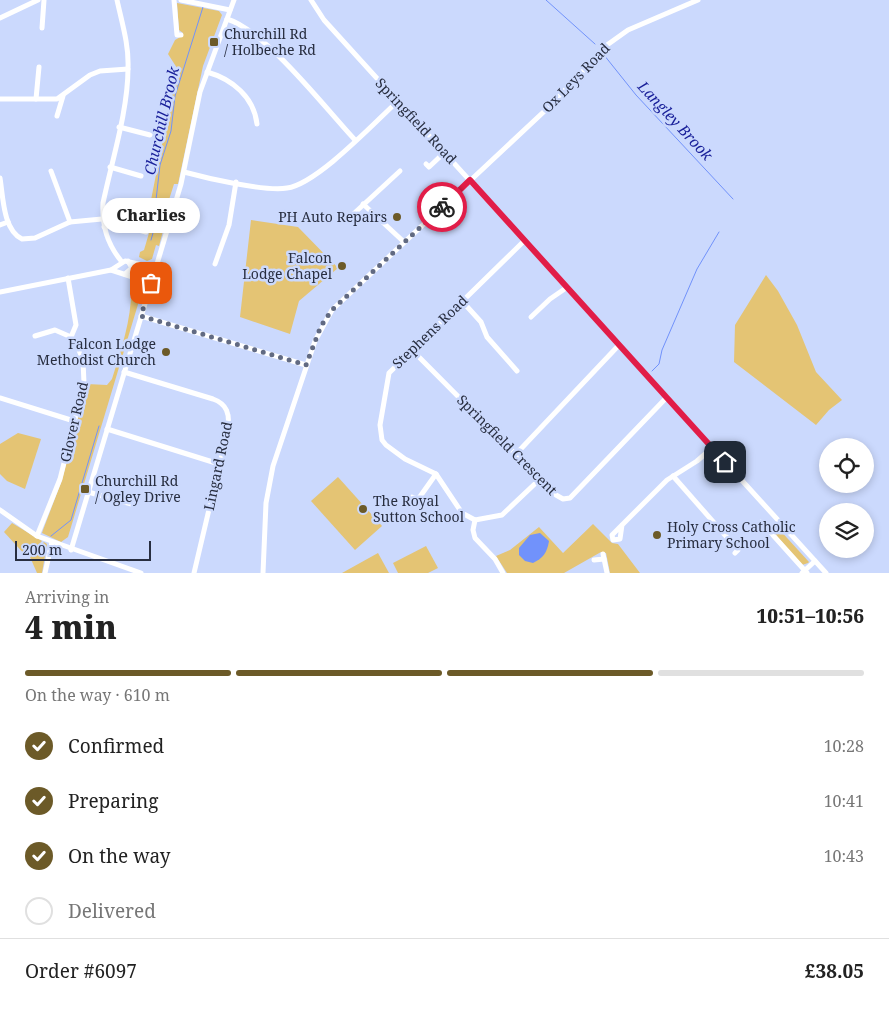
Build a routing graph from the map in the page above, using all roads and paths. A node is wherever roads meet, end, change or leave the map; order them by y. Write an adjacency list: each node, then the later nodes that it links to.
1 (35, 0): 11 (street)
2 (44, 0): 13 (street)
3 (117, 0): 16 (street)
4 (174, 0): 14 (street)
5 (181, 0): 6 (street)
6 (185, 0): 10 (street)
7 (234, 0): 10 (street)
8 (311, 0): 21 (street, Springfield Road)
9 (698, 0): 37 (street, Ox Leys Road)
10 (230, 10): 12 (street)
11 (0, 18)
12 (227, 19): 17 (street); 26 (street)
13 (42, 28)
14 (181, 35)
15 (39, 67): 20 (street)
16 (128, 68): 18 (street); 24 (street)
17 (207, 72): 23 (street); 33 (street)
18 (63, 96): 20 (street); 22 (street)
19 (0, 99): 20 (street)
20 (36, 99)
21 (398, 101): 26 (street); 27 (street, Springfield Road)
22 (57, 116)
23 (257, 124)
24 (119, 127): 25 (street); 29 (street)
25 (150, 135)
26 (355, 140): 38 (street)
27 (445, 152): 28 (street); 37 (street, Springfield Road)
28 (426, 164)
29 (110, 167): 34 (street); 40 (street)
30 (135, 167): 34 (street)
31 (400, 171): 39 (street)
32 (51, 172): 44 (street)
33 (184, 172): 38 (street); 53 (street)
34 (133, 174): 35 (street)
35 (141, 176)
36 (0, 178): 43 (street)
37 (470, 180): 49 (street, Springfield Road); 50 (street, Ox Leys Road)
38 (236, 182): 52 (street)
39 (363, 204): 41 (street); 50 (street)
40 (102, 218): 44 (street); 46 (street)
41 (348, 218)
42 (140, 221): 47 (street)
43 (8, 222): 44 (street); 45 (street)
44 (70, 222)
45 (0, 225)
46 (104, 228): 47 (street); 51 (street)
47 (138, 229): 48 (street)
48 (146, 232)
49 (524, 241): 58 (street, Springfield Road); 60 (street, Stephens Road)
50 (404, 242): 67 (street, Ox Leys Road)
51 (123, 262): 53 (street); 54 (street); 55 (street); 55 (street)
52 (215, 264)
53 (156, 268): 57 (street)
54 (111, 270): 55 (street); 56 (street)
55 (124, 273): 57 (street)
56 (68, 278): 59 (street); 64 (street)
57 (151, 283): 61 (street)
58 (566, 288): 62 (street); 65 (street, Springfield Road)
59 (0, 292)
60 (462, 302): 66 (street, Stephens Road); 68 (street)
61 (141, 316): 67 (street); 69 (street)
62 (541, 319)
63 (35, 336): 64 (street)
64 (71, 337): 72 (street, Glover Road)
65 (619, 345): 70 (street, Springfield Road); 75 (street)
66 (412, 350): 75 (street, Springfield Crescent); 77 (street, Stephens Road)
67 (306, 365): 99 (street, Ox Leys Road)
68 (514, 369)
69 (124, 372): 73 (street); 76 (street, Lingard Road)
70 (667, 397): 74 (street, Springfield Road); 79 (street, Springfield Crescent)
71 (0, 398): 72 (street)
72 (74, 421): 89 (street, Glover Road)
73 (107, 429): 76 (street); 80 (street)
74 (712, 448): 78 (street); 94 (street, Springfield Road)
75 (516, 454): 79 (street, Springfield Crescent)
76 (219, 464): 98 (street, Lingard Road)
77 (436, 474): 81 (street); 84 (street)
78 (673, 476): 86 (street); 92 (street)
79 (540, 479): 84 (street)
80 (88, 492): 82 (street); 91 (street)
81 (412, 497)
82 (135, 505)
83 (0, 510): 89 (street)
84 (475, 520): 100 (street)
85 (761, 522): 88 (street)
86 (622, 525)
87 (775, 528): 88 (street)
88 (770, 532): 95 (street)
89 (37, 536): 90 (street)
90 (52, 542): 91 (street); 96 (street)
91 (71, 550): 97 (street)
92 (735, 554)
93 (594, 560): 101 (street)
94 (815, 561): 95 (street); 102 (street, Springfield Road)
95 (805, 572)
96 (45, 573)
97 (140, 573)
98 (194, 573)
99 (263, 573)
100 (503, 573)
101 (607, 573)
102 (826, 573)

